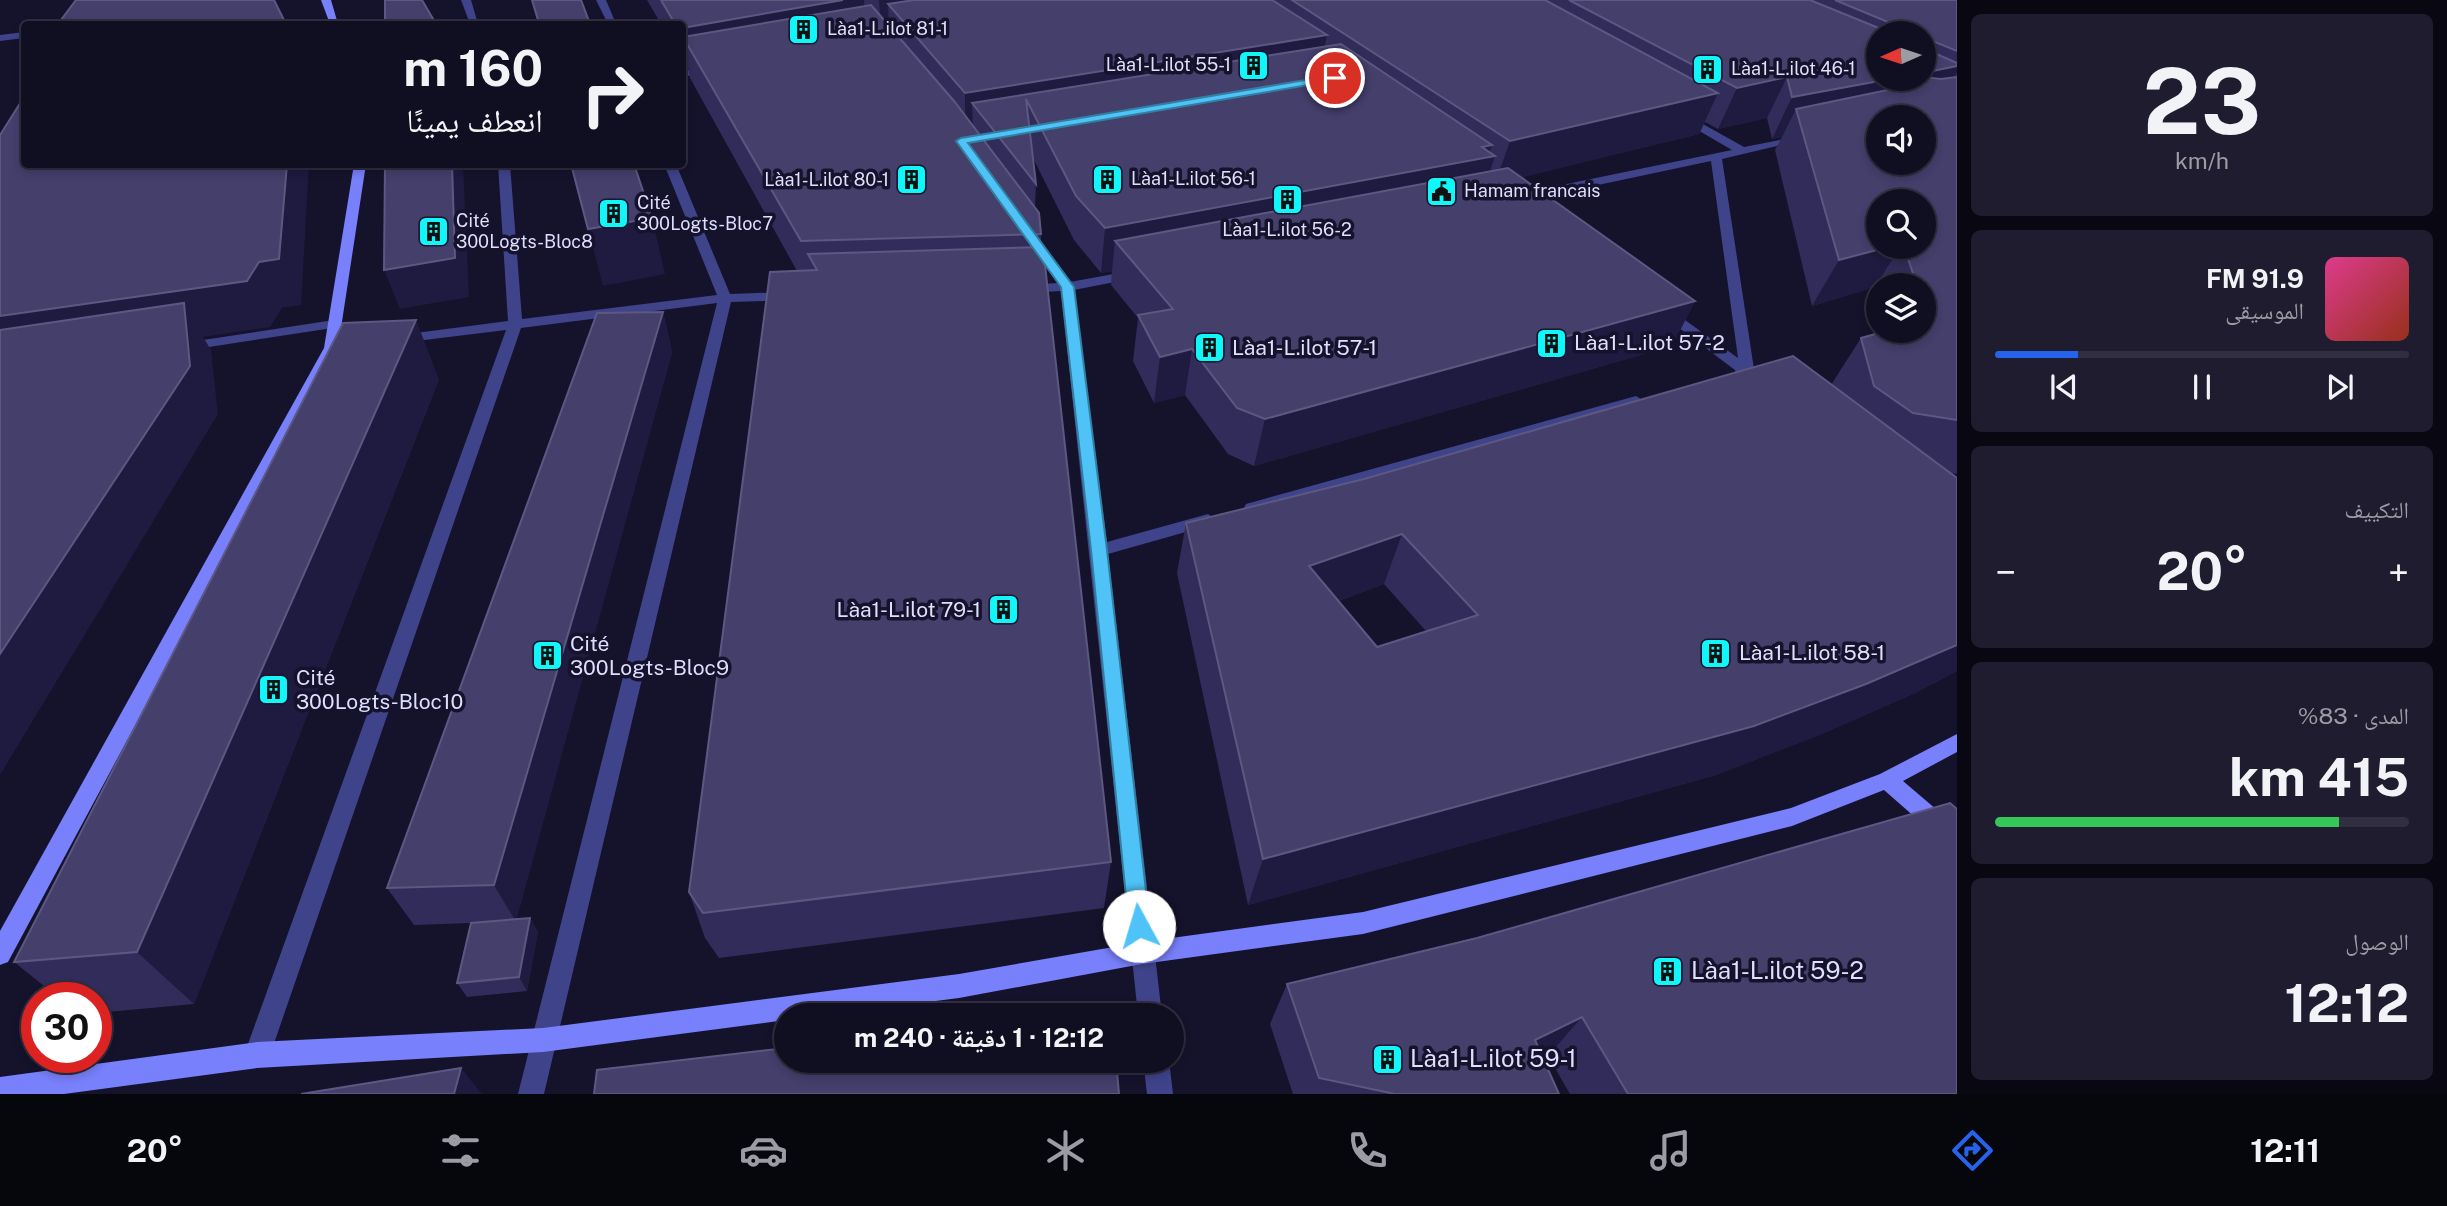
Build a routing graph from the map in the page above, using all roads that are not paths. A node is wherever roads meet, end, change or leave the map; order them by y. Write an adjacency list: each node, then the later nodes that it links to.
1 (326, 0): 4 (street)
2 (466, 0): 5 (street)
3 (601, 0): 6 (street)
4 (333, 21)
5 (473, 21)
6 (610, 21)
7 (21, 35): 8 (street)
8 (0, 38)
9 (722, 67): 10 (street)
10 (686, 73)
11 (1670, 110): 13 (street)
12 (1810, 137): 13 (street)
13 (1742, 151): 14 (street)
14 (1716, 156): 18 (street); 30 (street)
15 (359, 168): 26 (street)
16 (504, 168): 27 (street)
17 (672, 168): 24 (street)
18 (1520, 209)
19 (1018, 220): 21 (street)
20 (1147, 272): 21 (street)
21 (1067, 287): 22 (street); 34 (street)
22 (1013, 289)
23 (807, 296): 24 (street)
24 (725, 298): 27 (street); 41 (street)
25 (1656, 306): 30 (street)
26 (334, 324): 29 (street); 39 (street)
27 (515, 324): 28 (street); 42 (street)
28 (383, 341)
29 (174, 349)
30 (1747, 371): 31 (street); 33 (street)
31 (1721, 378)
32 (1655, 396): 34 (street)
33 (1780, 396)
34 (1099, 550): 38 (street)
35 (1957, 741): 36 (street)
36 (1887, 780): 37 (street); 38 (street)
37 (1957, 840)
38 (1142, 953): 40 (street); 41 (street)
39 (0, 954)
40 (1148, 1003)
41 (543, 1040): 42 (street); 45 (street)
42 (257, 1055): 44 (street)
43 (1158, 1073): 46 (street)
44 (0, 1090)
45 (531, 1094)
46 (1160, 1094)

